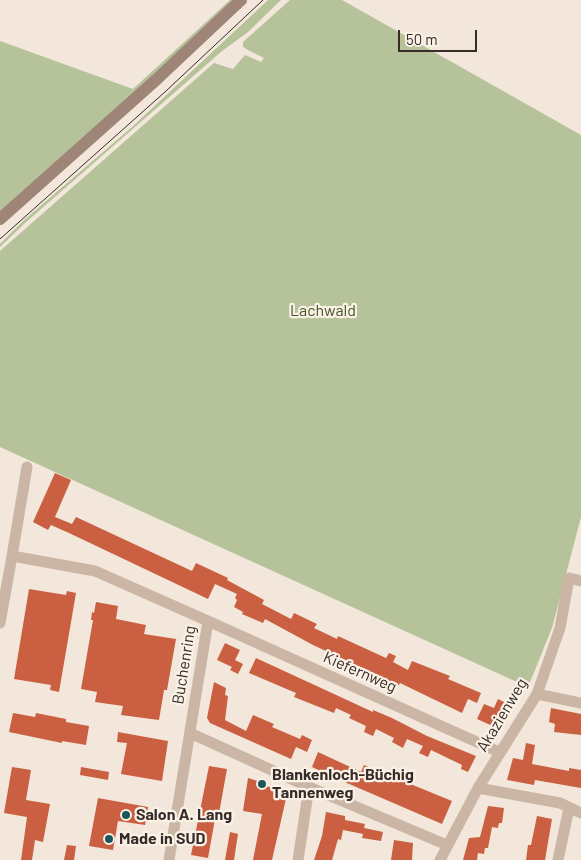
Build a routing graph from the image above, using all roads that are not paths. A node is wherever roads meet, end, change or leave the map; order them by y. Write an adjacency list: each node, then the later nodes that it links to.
1 (242, 0): 2 (street)
2 (0, 219)
3 (27, 467): 4 (street)
4 (12, 556): 6 (street, Buchenring); 7 (street)
5 (575, 580): 8 (street, Akazienweg)
6 (208, 621): 10 (street, Buchenring); 11 (street, Kiefernweg)
7 (0, 623)
8 (537, 694): 9 (street); 11 (street, Akazienweg)
9 (581, 702)
10 (190, 734): 12 (street); 17 (street, Buchenring)
11 (499, 752): 13 (street, Akazienweg)
12 (309, 787): 16 (street); 18 (street)
13 (478, 788): 14 (street); 16 (street, Akazienweg)
14 (569, 808): 15 (street); 20 (street)
15 (581, 813)
16 (447, 844): 19 (street, Akazienweg)
17 (169, 860)
18 (298, 860)
19 (440, 860)
20 (558, 860)

